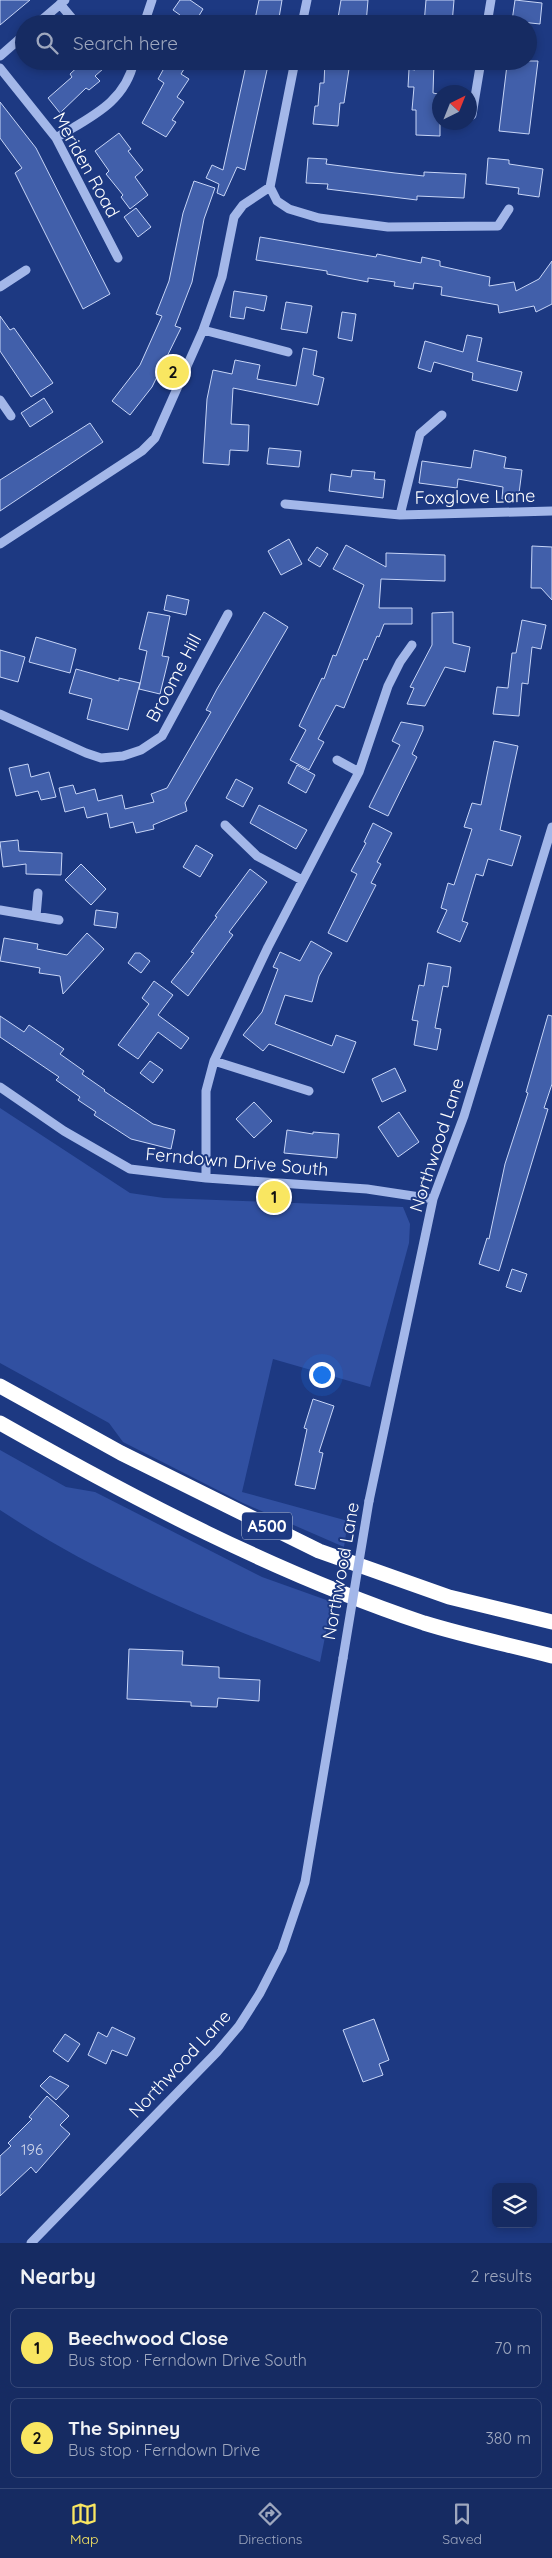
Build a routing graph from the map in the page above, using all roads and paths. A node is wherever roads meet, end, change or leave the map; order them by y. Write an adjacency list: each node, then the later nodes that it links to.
1 (152, 0): 7 (street)
2 (307, 0): 8 (street)
3 (491, 0): 9 (street)
4 (62, 2): 5 (street); 6 (street)
5 (47, 15)
6 (70, 15)
7 (147, 15)
8 (304, 15)
9 (488, 15)
10 (15, 43): 11 (street)
11 (0, 56)
12 (0, 68): 17 (street, Meriden Road)
13 (132, 70): 17 (street)
14 (293, 70): 18 (street)
15 (480, 70): 16 (street)
16 (477, 85)
17 (56, 138): 20 (street, Meriden Road)
18 (270, 187): 19 (street); 23 (street)
19 (509, 209)
20 (118, 258)
21 (26, 270): 22 (street)
22 (0, 287)
23 (204, 330): 24 (street); 31 (street)
24 (288, 352)
25 (0, 400): 27 (street)
26 (442, 415): 30 (street, Foxglove Lane)
27 (11, 416)
28 (285, 504): 30 (street, Foxglove Lane)
29 (552, 512): 30 (street, Foxglove Lane)
30 (400, 514)
31 (0, 544)
32 (228, 614): 34 (street, Broome Hill)
33 (412, 645): 36 (street)
34 (0, 714)
35 (337, 760): 36 (street)
36 (359, 772): 39 (street)
37 (225, 825): 39 (street)
38 (552, 827): 48 (street, Northwood Lane)
39 (302, 880): 44 (street)
40 (38, 893): 42 (street)
41 (0, 910): 42 (street)
42 (36, 916): 43 (street)
43 (59, 920)
44 (214, 1061): 46 (street); 47 (street)
45 (0, 1087): 47 (street, Ferndown Drive South)
46 (309, 1091)
47 (206, 1178): 48 (street, Ferndown Drive South)
48 (433, 1199): 53 (street, Northwood Lane, bridge)
49 (0, 1386): 51 (highway, A500)
50 (0, 1423): 52 (highway, A500)
51 (552, 1622)
52 (552, 1656)
53 (31, 2243)

